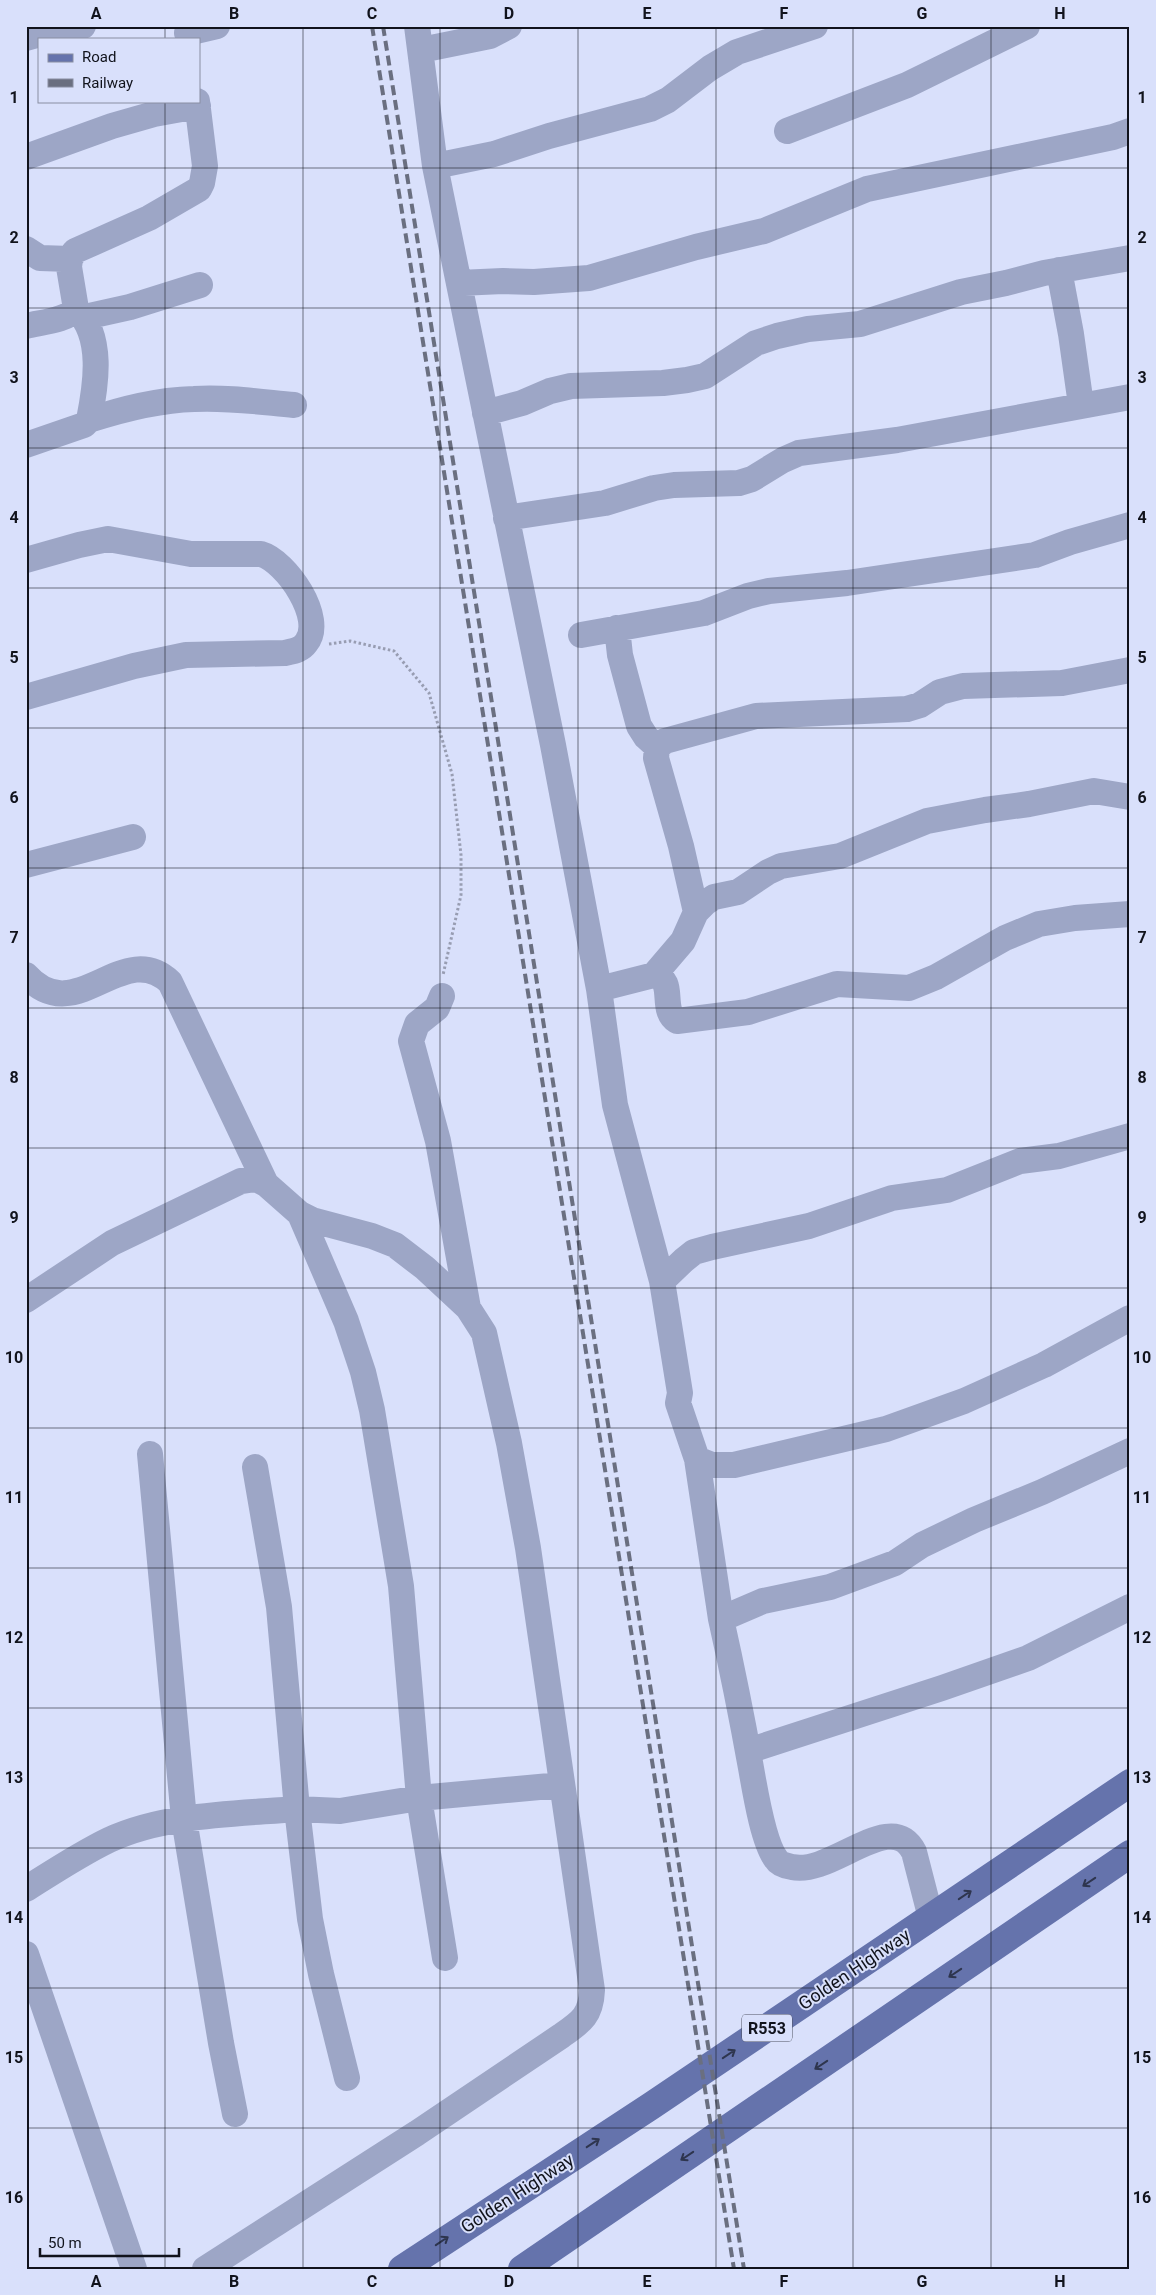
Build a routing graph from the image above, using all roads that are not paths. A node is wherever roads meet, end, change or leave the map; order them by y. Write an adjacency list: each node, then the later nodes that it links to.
1 (83, 26): 7 (street)
2 (217, 26): 6 (street)
3 (509, 26): 8 (street)
4 (815, 26): 13 (street)
5 (1027, 26): 10 (street)
6 (187, 33)
7 (26, 38)
8 (419, 38): 13 (street)
9 (198, 104): 12 (street); 16 (street)
10 (787, 131)
11 (1130, 131): 18 (street)
12 (26, 157)
13 (435, 166): 18 (street)
14 (26, 249): 16 (street)
15 (1130, 258): 17 (street)
16 (70, 259): 20 (street)
17 (1058, 270): 24 (street); 25 (street)
18 (459, 283): 25 (street)
19 (200, 286): 20 (street)
20 (81, 313): 21 (street); 26 (street)
21 (26, 326)
22 (1130, 397): 24 (street)
23 (294, 405): 26 (street)
24 (1081, 405): 28 (street)
25 (485, 413): 28 (street)
26 (89, 420): 27 (street)
27 (26, 445)
28 (506, 518): 43 (street)
29 (1130, 525): 31 (street)
30 (26, 560): 34 (street)
31 (617, 628): 32 (street); 35 (street)
32 (581, 635)
33 (1130, 670): 35 (street)
34 (26, 697)
35 (657, 747): 39 (street)
36 (1130, 797): 39 (street)
37 (133, 837): 38 (street)
38 (26, 865)
39 (696, 912): 42 (street)
40 (1130, 914): 42 (street)
41 (26, 974): 46 (street)
42 (654, 974): 43 (street)
43 (599, 989): 48 (street)
44 (442, 996): 50 (street)
45 (1130, 1136): 48 (street)
46 (266, 1184): 47 (street); 49 (street)
47 (300, 1214): 50 (street); 61 (street)
48 (662, 1281): 54 (street)
49 (26, 1300)
50 (468, 1308): 60 (street)
51 (1130, 1318): 54 (street)
52 (1130, 1451): 57 (street)
53 (150, 1454): 63 (street)
54 (697, 1459): 57 (street)
55 (256, 1467): 62 (street)
56 (1130, 1607): 58 (street)
57 (721, 1619): 58 (street)
58 (748, 1751): 66 (street)
59 (1130, 1783): 66 (main road, Golden Highway / R553, one-way to 59)
60 (561, 1785): 61 (street); 72 (street)
61 (419, 1798): 62 (street); 68 (street)
62 (297, 1809): 63 (street); 69 (street)
63 (184, 1819): 65 (street); 70 (street)
64 (1130, 1854): 74 (main road, one-way to 74)
65 (26, 1889)
66 (931, 1918): 73 (main road, Golden Highway / R553, one-way to 66)
67 (26, 1954): 71 (street)
68 (445, 1958)
69 (347, 2078)
70 (235, 2114)
71 (134, 2269)
72 (205, 2269)
73 (402, 2269)
74 (522, 2269)

